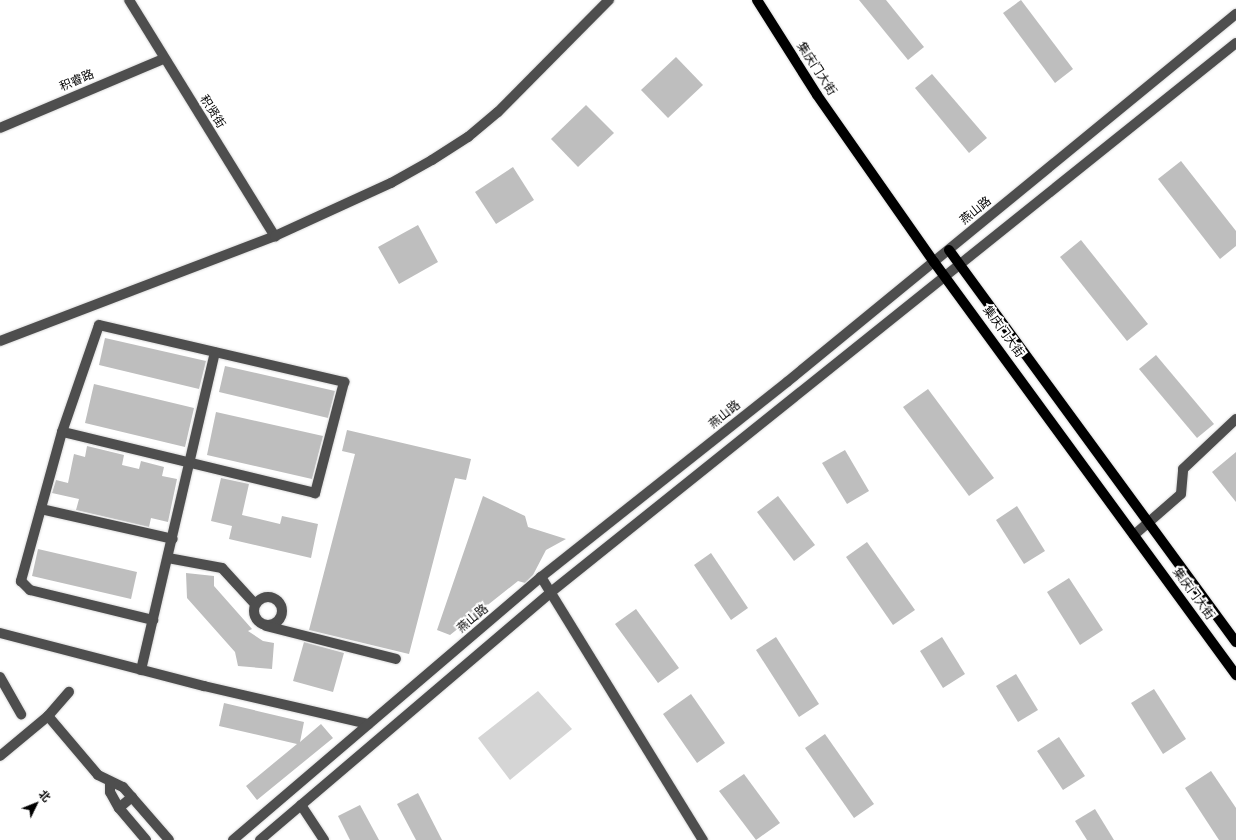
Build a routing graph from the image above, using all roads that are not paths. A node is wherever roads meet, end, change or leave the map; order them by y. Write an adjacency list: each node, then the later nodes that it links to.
1 (129, 0): 6 (street, 积贤街)
2 (609, 0): 8 (street)
3 (757, 0): 10 (main road, 集庆门大街)
4 (1236, 14): 9 (street, 燕山路)
5 (1236, 43): 11 (street)
6 (163, 59): 7 (street, 积睿路); 8 (street, 积贤街)
7 (0, 128)
8 (275, 236): 13 (street)
9 (948, 250): 10 (street, 燕山路); 11 (main road, 集庆门大街)
10 (934, 262): 12 (main road, 集庆门大街); 23 (street, 燕山路)
11 (959, 264): 12 (street); 19 (main road, 集庆门大街)
12 (945, 274): 20 (main road, 集庆门大街); 24 (street)
13 (0, 342)
14 (215, 352): 16 (street); 17 (street); 17 (street)
15 (1236, 419): 19 (street)
16 (62, 432): 17 (street); 18 (street)
17 (191, 463): 21 (street)
18 (41, 509): 21 (street); 26 (street)
19 (1150, 521): 20 (street); 29 (main road, 集庆门大街)
20 (1134, 535): 32 (main road, 集庆门大街)
21 (173, 539): 22 (street)
22 (168, 558): 25 (street); 26 (street)
23 (541, 577): 24 (street); 37 (street, 燕山路)
24 (551, 592): 41 (street); 48 (street)
25 (255, 604): 27 (street); 27 (street)
26 (153, 620): 31 (street)
27 (266, 626): 30 (street)
28 (0, 633): 31 (street)
29 (1236, 642)
30 (396, 659)
31 (141, 670): 37 (street)
32 (1236, 675)
33 (0, 677): 35 (street)
34 (69, 692): 36 (street)
35 (21, 714)
36 (48, 716): 38 (street); 39 (street)
37 (369, 724): 45 (street, 燕山路)
38 (0, 756)
39 (110, 782): 40 (street); 42 (street)
40 (132, 798): 42 (street); 44 (street)
41 (301, 805): 46 (street); 47 (street)
42 (119, 808): 43 (street)
43 (146, 840)
44 (169, 840)
45 (233, 840)
46 (260, 840)
47 (324, 840)
48 (703, 840)

